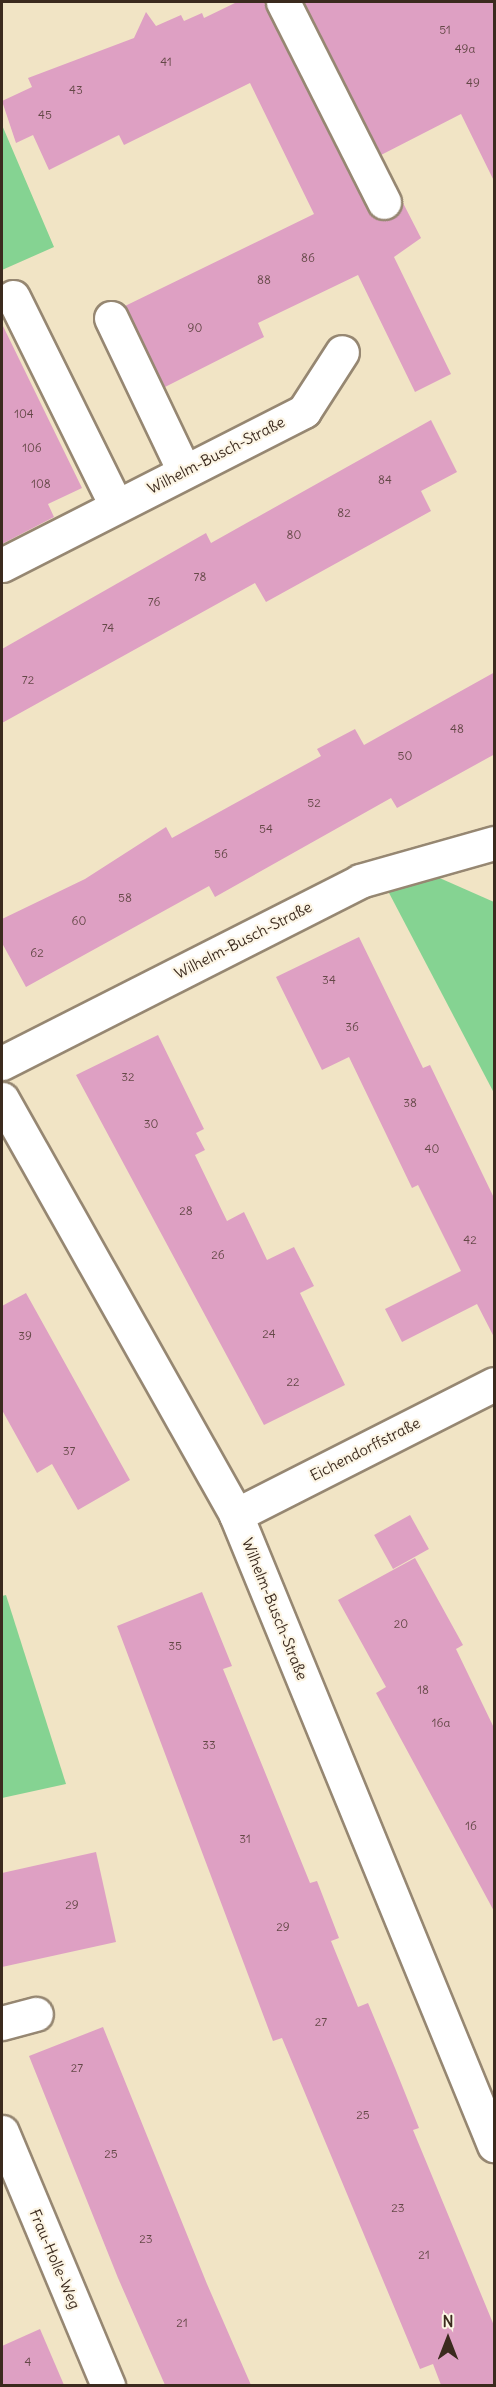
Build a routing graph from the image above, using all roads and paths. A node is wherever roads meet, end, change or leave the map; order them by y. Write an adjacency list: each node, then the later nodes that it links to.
1 (283, 2): 2 (street)
2 (384, 202)
3 (13, 297): 7 (street)
4 (111, 318): 6 (street)
5 (342, 352): 6 (street, Wilhelm-Busch-Straße)
6 (184, 471): 7 (street, Wilhelm-Busch-Straße)
7 (117, 505): 8 (street, Wilhelm-Busch-Straße)
8 (2, 565)
9 (495, 843): 10 (street, Wilhelm-Busch-Straße)
10 (2, 1063)
11 (2, 1099): 13 (street, Wilhelm-Busch-Straße)
12 (495, 1384): 13 (street, Eichendorffstraße)
13 (236, 1515): 17 (street, Wilhelm-Busch-Straße)
14 (36, 2014): 15 (street)
15 (2, 2022)
16 (2, 2132): 18 (street, Frau-Holle-Weg)
17 (495, 2145)
18 (108, 2385)

